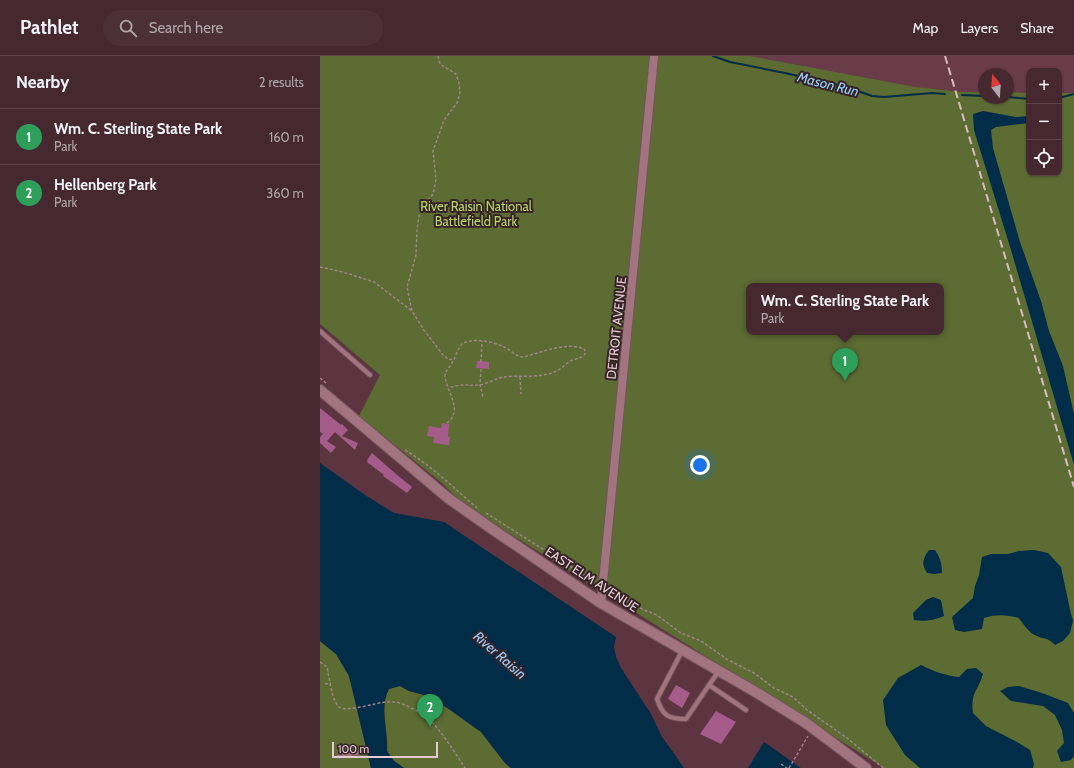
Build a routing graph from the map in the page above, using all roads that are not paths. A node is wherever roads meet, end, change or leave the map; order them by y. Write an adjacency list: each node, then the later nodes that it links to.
1 (654, 56): 5 (street, DETROIT AVENUE)
2 (320, 331): 3 (lane)
3 (370, 375)
4 (320, 390): 5 (main road, EAST ELM AVENUE)
5 (601, 603): 6 (main road, EAST ELM AVENUE)
6 (683, 650): 7 (main road, EAST ELM AVENUE); 8 (lane)
7 (719, 670): 8 (lane); 12 (main road, EAST ELM AVENUE)
8 (709, 686): 9 (lane)
9 (746, 710)
10 (367, 750): 11 (lane)
11 (339, 756)
12 (860, 766)

